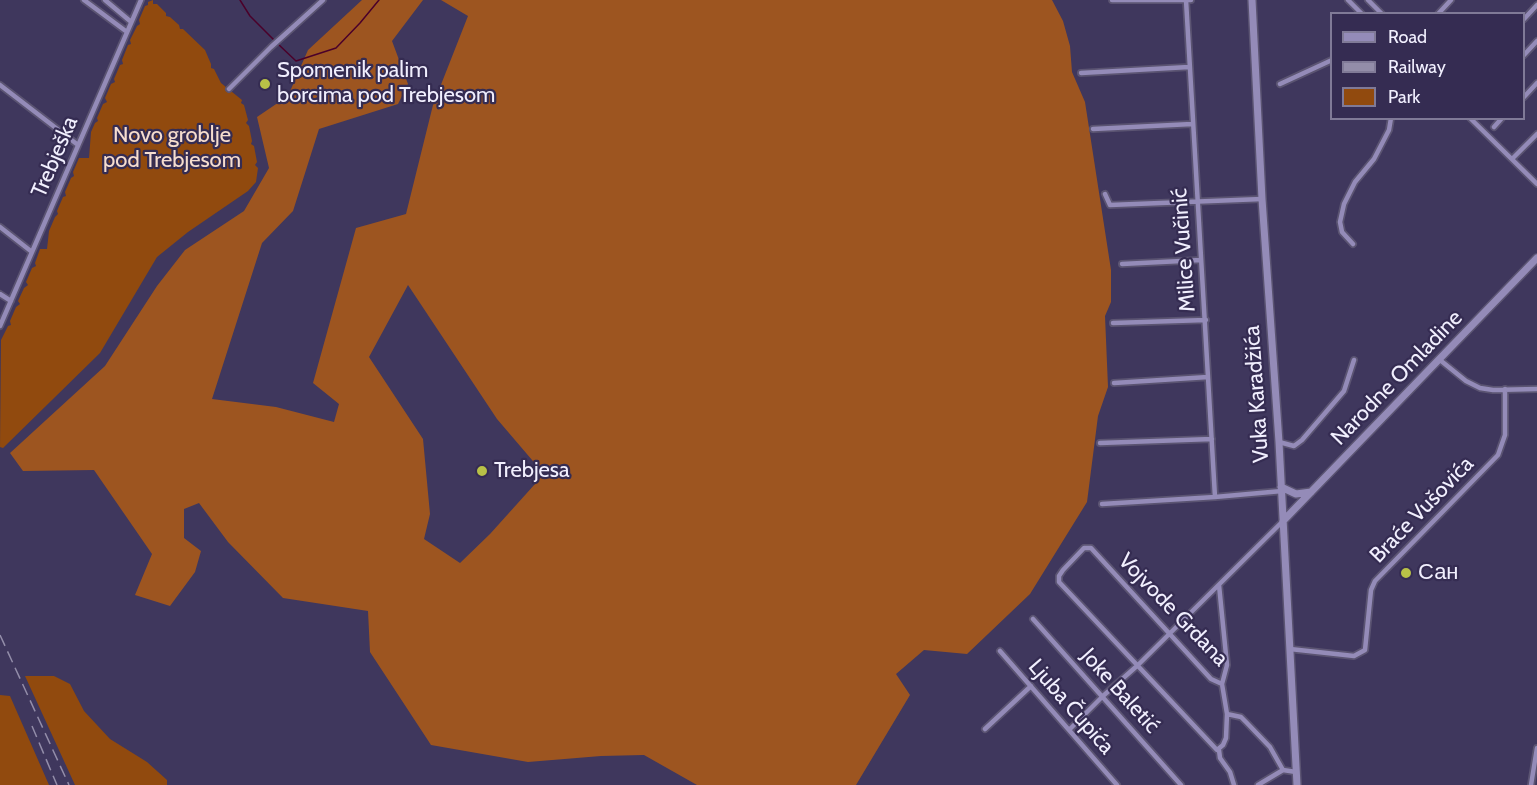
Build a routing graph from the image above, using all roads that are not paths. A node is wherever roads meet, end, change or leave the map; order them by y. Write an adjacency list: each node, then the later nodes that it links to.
1 (84, 0): 18 (street)
2 (105, 0): 17 (street)
3 (141, 0): 17 (street, Trebješka)
4 (323, 0): 27 (street)
5 (1112, 0): 6 (street)
6 (1186, 0): 7 (street); 22 (street, Milice Vučinić)
7 (1191, 0)
8 (1252, 0): 40 (street, Vuka Karadžića)
9 (1348, 0): 13 (street)
10 (1368, 0): 14 (street)
11 (1451, 0): 15 (street)
12 (1537, 5): 16 (street)
13 (1360, 12)
14 (1380, 12)
15 (1440, 12)
16 (1525, 18)
17 (130, 21): 18 (street, Trebješka)
18 (127, 32): 36 (street, Trebješka)
19 (1537, 41): 20 (street)
20 (1525, 54)
21 (1330, 61): 25 (street)
22 (1189, 66): 23 (street); 32 (street, Milice Vučinić)
23 (1081, 74)
24 (1537, 83): 28 (street)
25 (1280, 84)
26 (0, 85): 36 (street)
27 (229, 89)
28 (1525, 96)
29 (1391, 120): 43 (street)
30 (1472, 120): 37 (street)
31 (1500, 120): 33 (street)
32 (1192, 124): 34 (street); 41 (street, Milice Vučinić)
33 (1494, 127)
34 (1093, 129)
35 (1537, 134): 37 (street)
36 (78, 145): 44 (street, Trebješka)
37 (1512, 159): 38 (street)
38 (1537, 184)
39 (1105, 194): 41 (street)
40 (1262, 199): 41 (street); 61 (street, Vuka Karadžića)
41 (1197, 203): 46 (street, Milice Vučinić)
42 (0, 228): 44 (street)
43 (1353, 244)
44 (32, 252): 49 (street, Trebješka)
45 (1537, 258): 55 (street, Narodne Omladine)
46 (1201, 260): 47 (street); 51 (street, Milice Vučinić)
47 (1122, 264)
48 (0, 294): 49 (street)
49 (11, 302): 50 (street, Trebješka)
50 (2, 318): 53 (street, Trebješka)
51 (1206, 320): 52 (street); 56 (street, Milice Vučinić)
52 (1113, 323)
53 (0, 326)
54 (1354, 360): 61 (street)
55 (1440, 360): 59 (street); 64 (street, Narodne Omladine)
56 (1208, 377): 57 (street); 60 (street, Milice Vučinić)
57 (1114, 383)
58 (1537, 388): 59 (street)
59 (1504, 389): 71 (street, Braće Vušovića)
60 (1212, 439): 62 (street); 65 (street, Milice Vučinić)
61 (1279, 442): 63 (street, Vuka Karadžića)
62 (1100, 443)
63 (1282, 489): 64 (street); 65 (street); 67 (street, Vuka Karadžića)
64 (1311, 492): 67 (street, Narodne Omladine)
65 (1215, 497): 66 (street)
66 (1102, 504)
67 (1283, 521): 68 (street); 71 (street, Vuka Karadžića)
68 (1220, 585): 70 (street); 74 (street)
69 (1033, 619): 76 (street, Joke Baletić)
70 (1169, 635): 73 (street); 73 (street, Vojvode Grdana); 74 (street, Vojvode Grdana)
71 (1289, 649): 83 (street, Vuka Karadžića)
72 (1000, 651): 75 (street, Ljuba Čupića)
73 (1138, 665): 76 (street); 81 (street)
74 (1222, 684): 77 (street, Vojvode Grdana)
75 (1031, 686): 78 (street); 79 (street, Ljuba Čupića)
76 (1103, 696): 79 (street); 85 (street, Joke Baletić)
77 (1227, 714): 81 (street, Vojvode Grdana); 82 (street)
78 (985, 729)
79 (1070, 729): 84 (street, Ljuba Čupića)
80 (1537, 748): 89 (street)
81 (1218, 750): 86 (street)
82 (1283, 770): 83 (street); 87 (street)
83 (1296, 772): 88 (street, Vuka Karadžića)
84 (1117, 785)
85 (1181, 785)
86 (1234, 785)
87 (1258, 785)
88 (1297, 785)
89 (1531, 785)

